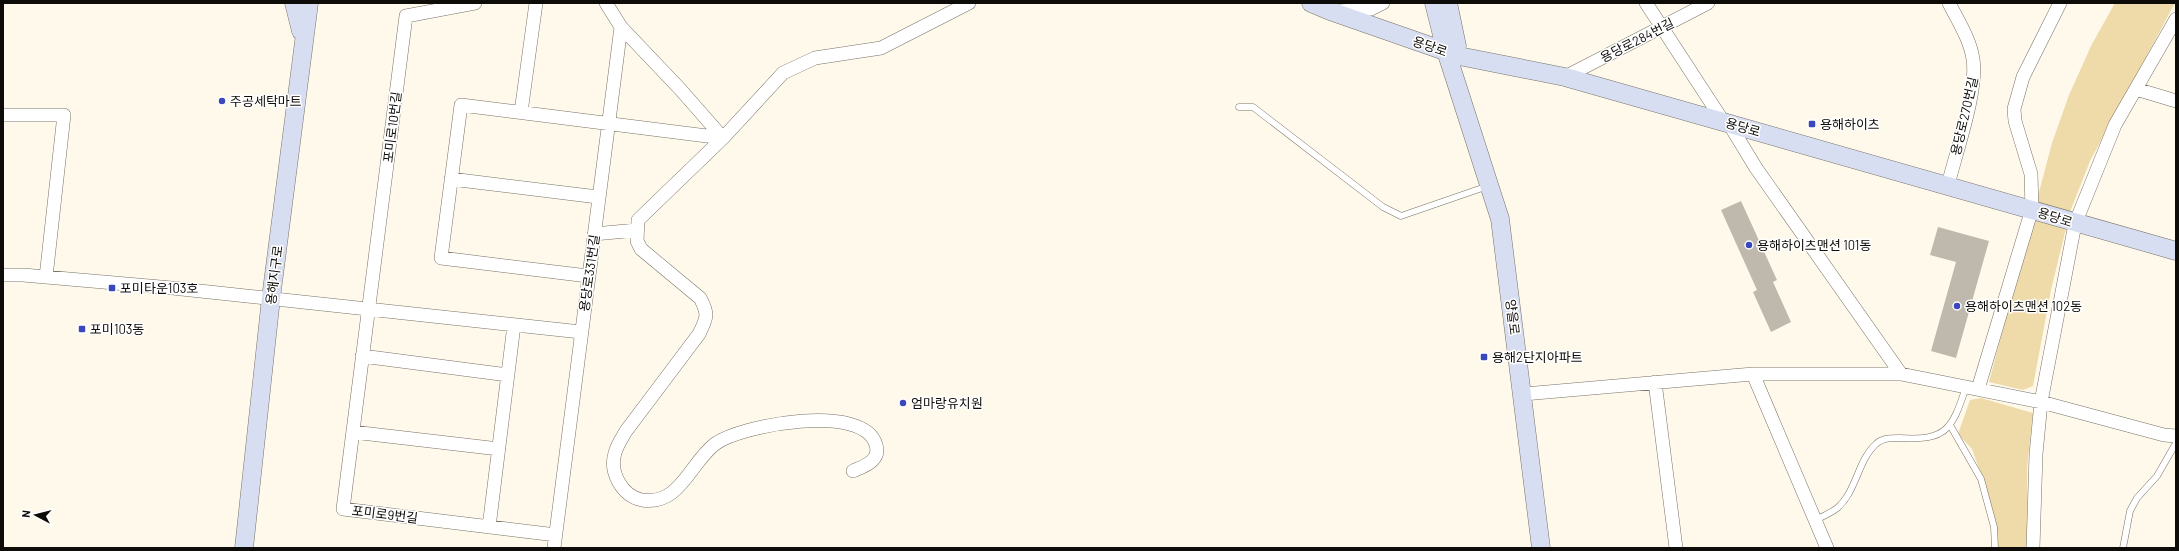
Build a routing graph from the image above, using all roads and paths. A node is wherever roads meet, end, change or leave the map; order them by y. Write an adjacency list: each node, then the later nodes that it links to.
1 (294, 3): 18 (street)
2 (309, 3): 18 (street, 용해지구로)
3 (475, 3): 42 (street, 포미로10번길)
4 (536, 3): 24 (street)
5 (606, 3): 16 (street)
6 (969, 3): 28 (street)
7 (1311, 3): 14 (street, 용당로)
8 (1383, 3): 14 (street)
9 (1646, 3): 17 (street)
10 (1708, 3): 17 (street, 용당로284번길)
11 (1949, 3): 30 (street, 용당로270번길)
12 (2060, 3): 33 (street)
13 (1442, 7): 19 (street, 양을로)
14 (1330, 11): 19 (street, 용당로)
15 (2176, 19): 21 (street)
16 (621, 27): 27 (street, 용당로331번길); 28 (street)
17 (1662, 27): 20 (street, 용당로284번길); 26 (street)
18 (304, 42): 41 (street, 용해지구로)
19 (1453, 54): 20 (street, 용당로); 31 (street, 양을로)
20 (1565, 77): 26 (street, 용당로)
21 (2136, 89): 22 (street); 34 (street)
22 (2176, 101)
23 (1240, 107): 31 (lane)
24 (521, 112): 27 (street); 29 (street)
25 (3, 114): 40 (street)
26 (1725, 122): 30 (street, 용당로); 47 (street)
27 (609, 124): 28 (street); 32 (street, 용당로331번길)
28 (723, 138): 35 (street)
29 (451, 179): 32 (street); 39 (street)
30 (1948, 185): 33 (street, 용당로)
31 (1489, 186): 51 (street, 양을로)
32 (598, 197): 36 (street, 용당로331번길)
33 (2032, 209): 34 (street, 용당로); 50 (street)
34 (2075, 224): 37 (street, 용당로); 52 (street)
35 (636, 230): 36 (street); 58 (street)
36 (594, 234): 39 (street, 용당로331번길)
37 (2176, 251)
38 (3, 275): 40 (street)
39 (588, 276): 44 (street, 용당로331번길)
40 (46, 277): 41 (street)
41 (271, 298): 42 (street); 62 (street, 용해지구로)
42 (368, 308): 43 (street); 45 (street, 포미로9번길)
43 (514, 325): 44 (street); 48 (street)
44 (581, 332): 61 (street, 용당로331번길)
45 (362, 356): 48 (street); 54 (street, 포미로9번길)
46 (1753, 374): 47 (street); 49 (street); 59 (street)
47 (1901, 374): 50 (street)
48 (508, 375): 57 (street)
49 (1654, 382): 51 (street); 64 (street)
50 (1972, 388): 52 (street); 53 (lane)
51 (1523, 394): 63 (street, 양을로)
52 (2041, 402): 55 (street); 67 (street)
53 (1950, 425): 59 (lane); 66 (lane)
54 (353, 432): 57 (street); 60 (street, 포미로9번길)
55 (2176, 436)
56 (2176, 443): 68 (lane)
57 (499, 449): 60 (street)
58 (853, 471)
59 (1815, 520): 65 (street)
60 (489, 527): 61 (street, 포미로9번길)
61 (555, 542)
62 (244, 548)
63 (1541, 548)
64 (1676, 548)
65 (1827, 548)
66 (1995, 548)
67 (2033, 548)
68 (2123, 548)

